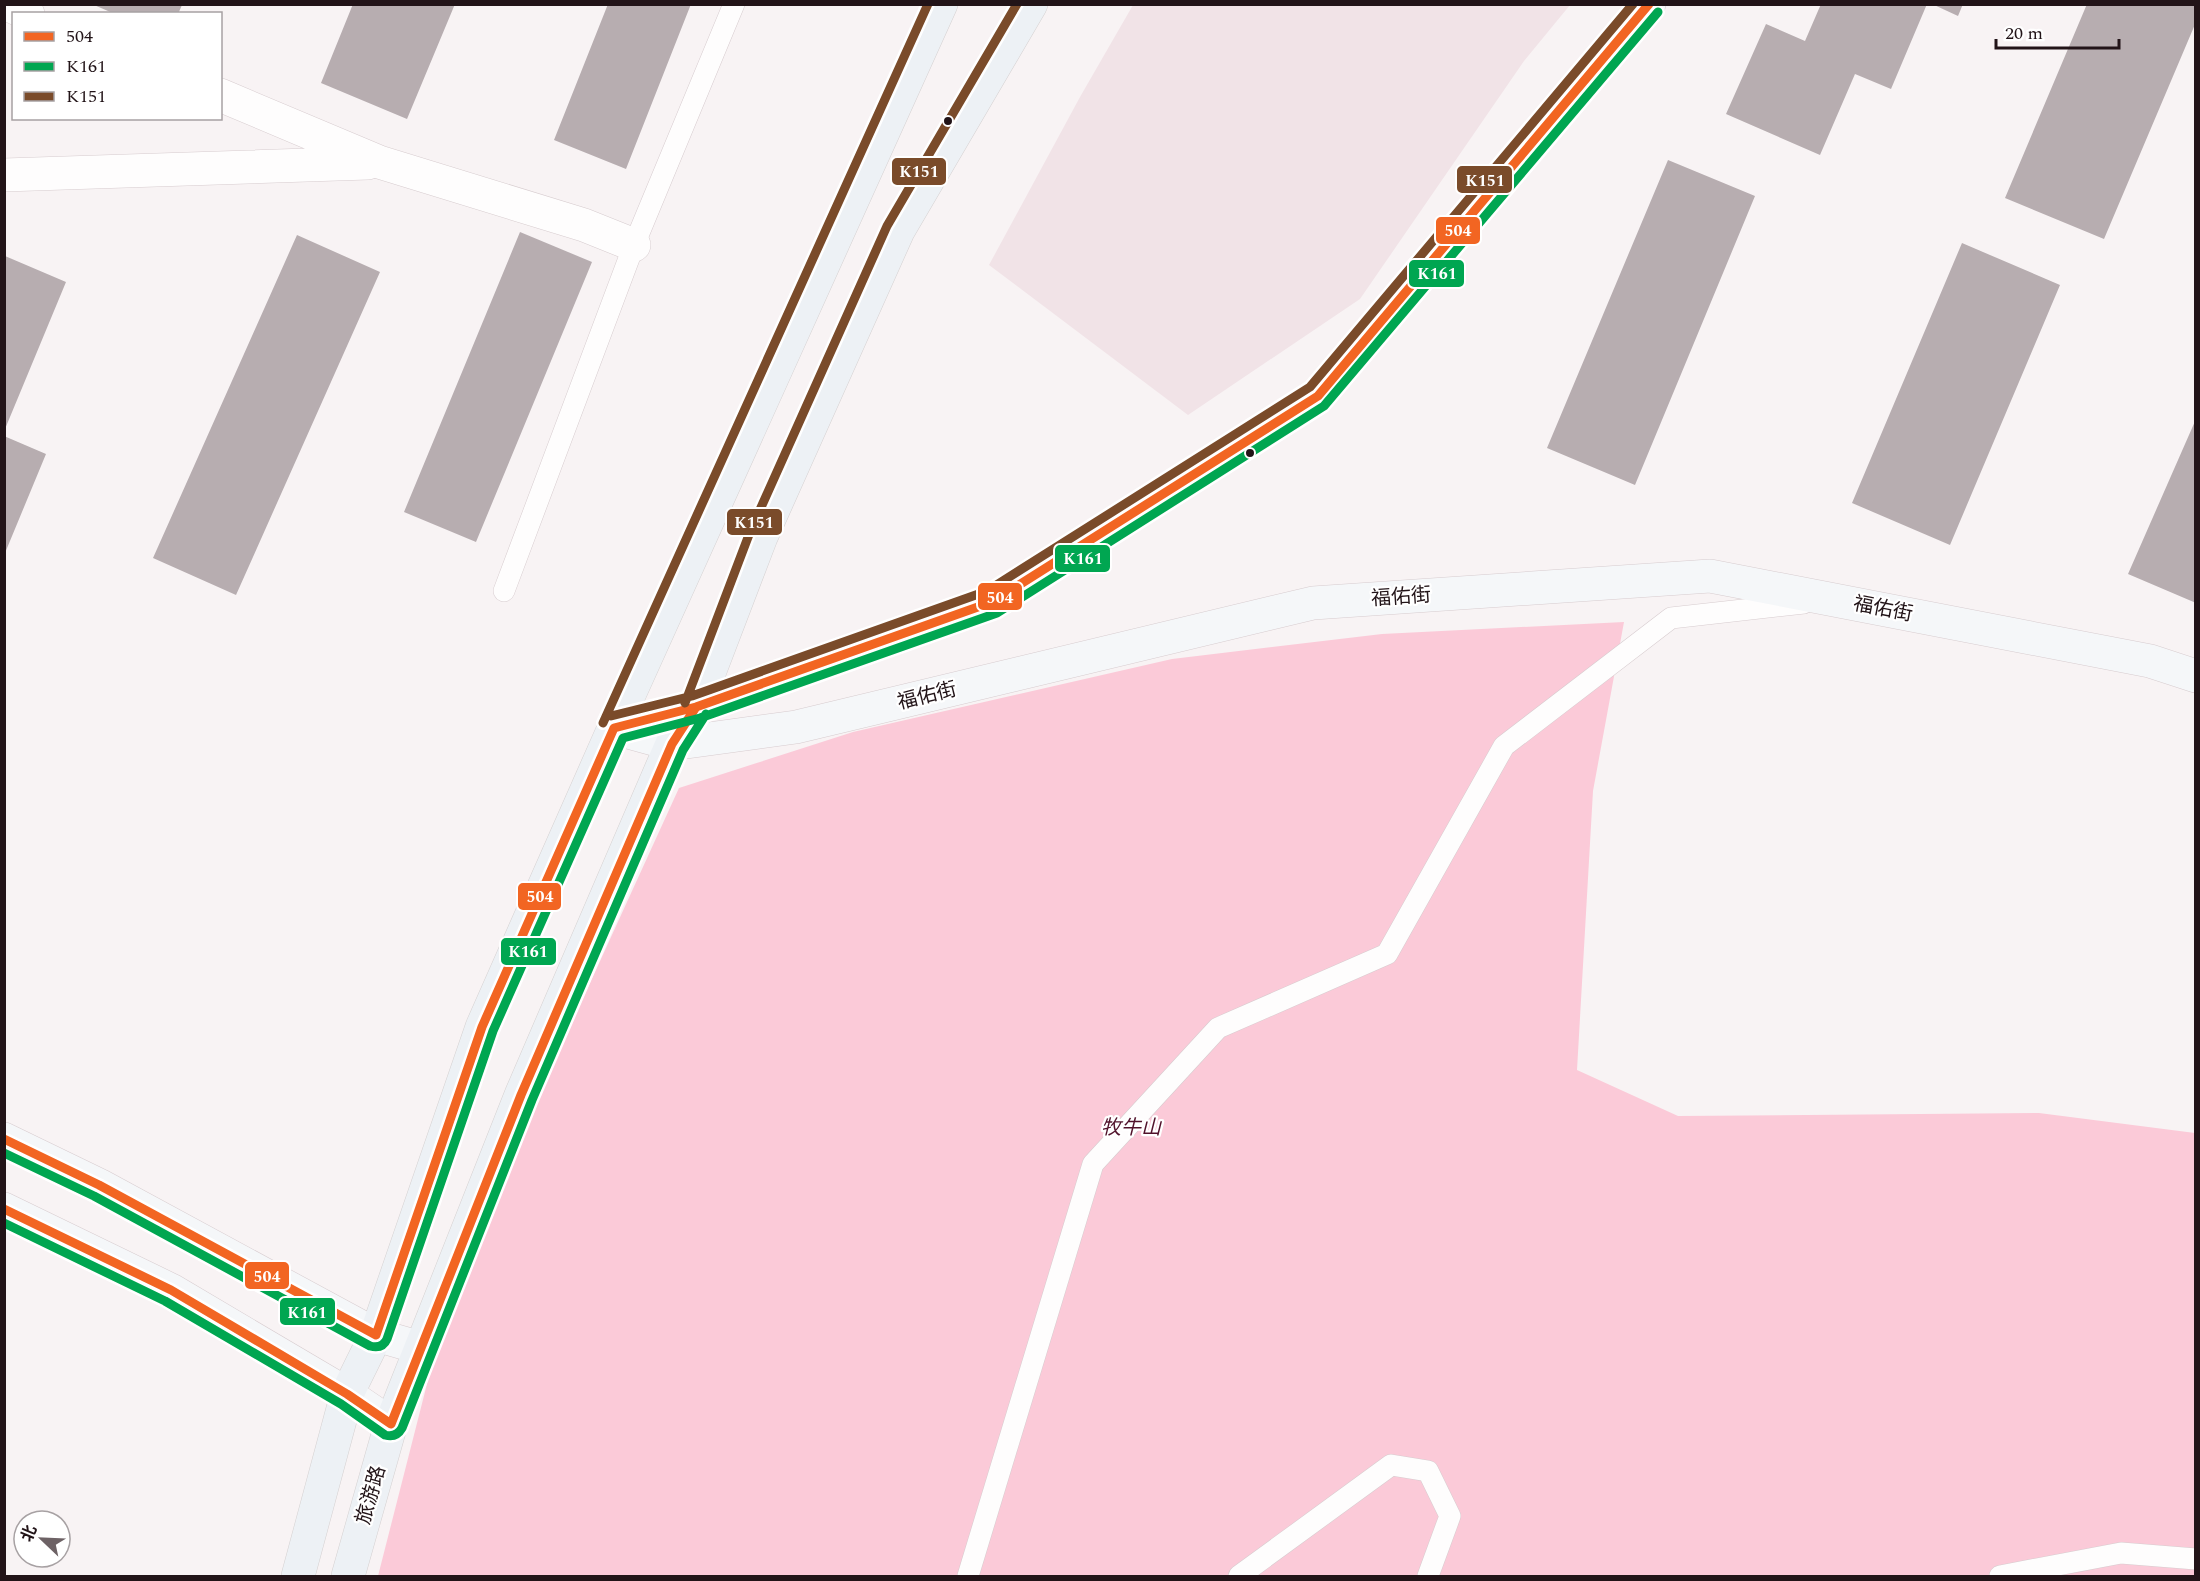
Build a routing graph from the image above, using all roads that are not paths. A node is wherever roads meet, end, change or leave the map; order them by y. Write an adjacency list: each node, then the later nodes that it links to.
1 (7, 4): 6 (street)
2 (734, 4): 10 (lane)
3 (941, 4): 15 (main road)
4 (1030, 4): 14 (main road, 旅游路)
5 (1649, 4): 14 (street)
6 (24, 12)
7 (222, 96): 8 (street)
8 (379, 162): 9 (street); 10 (street)
9 (4, 175)
10 (634, 245): 11 (lane)
11 (504, 591)
12 (1834, 599): 13 (street, 福佑街); 16 (street, 福佑街); 26 (lane)
13 (2196, 676)
14 (696, 707): 15 (street); 16 (main road, 旅游路)
15 (614, 728): 16 (street, 福佑街); 19 (main road)
16 (672, 744): 20 (main road, 旅游路)
17 (4, 1139): 19 (street)
18 (4, 1209): 21 (street)
19 (376, 1335): 20 (street); 21 (main road)
20 (421, 1348): 22 (main road, 旅游路)
21 (347, 1394): 22 (street); 24 (main road)
22 (391, 1424): 25 (main road, 旅游路)
23 (2196, 1559): 29 (lane)
24 (298, 1576)
25 (348, 1576)
26 (968, 1576)
27 (1239, 1576): 28 (lane)
28 (1428, 1576)
29 (2000, 1576)

